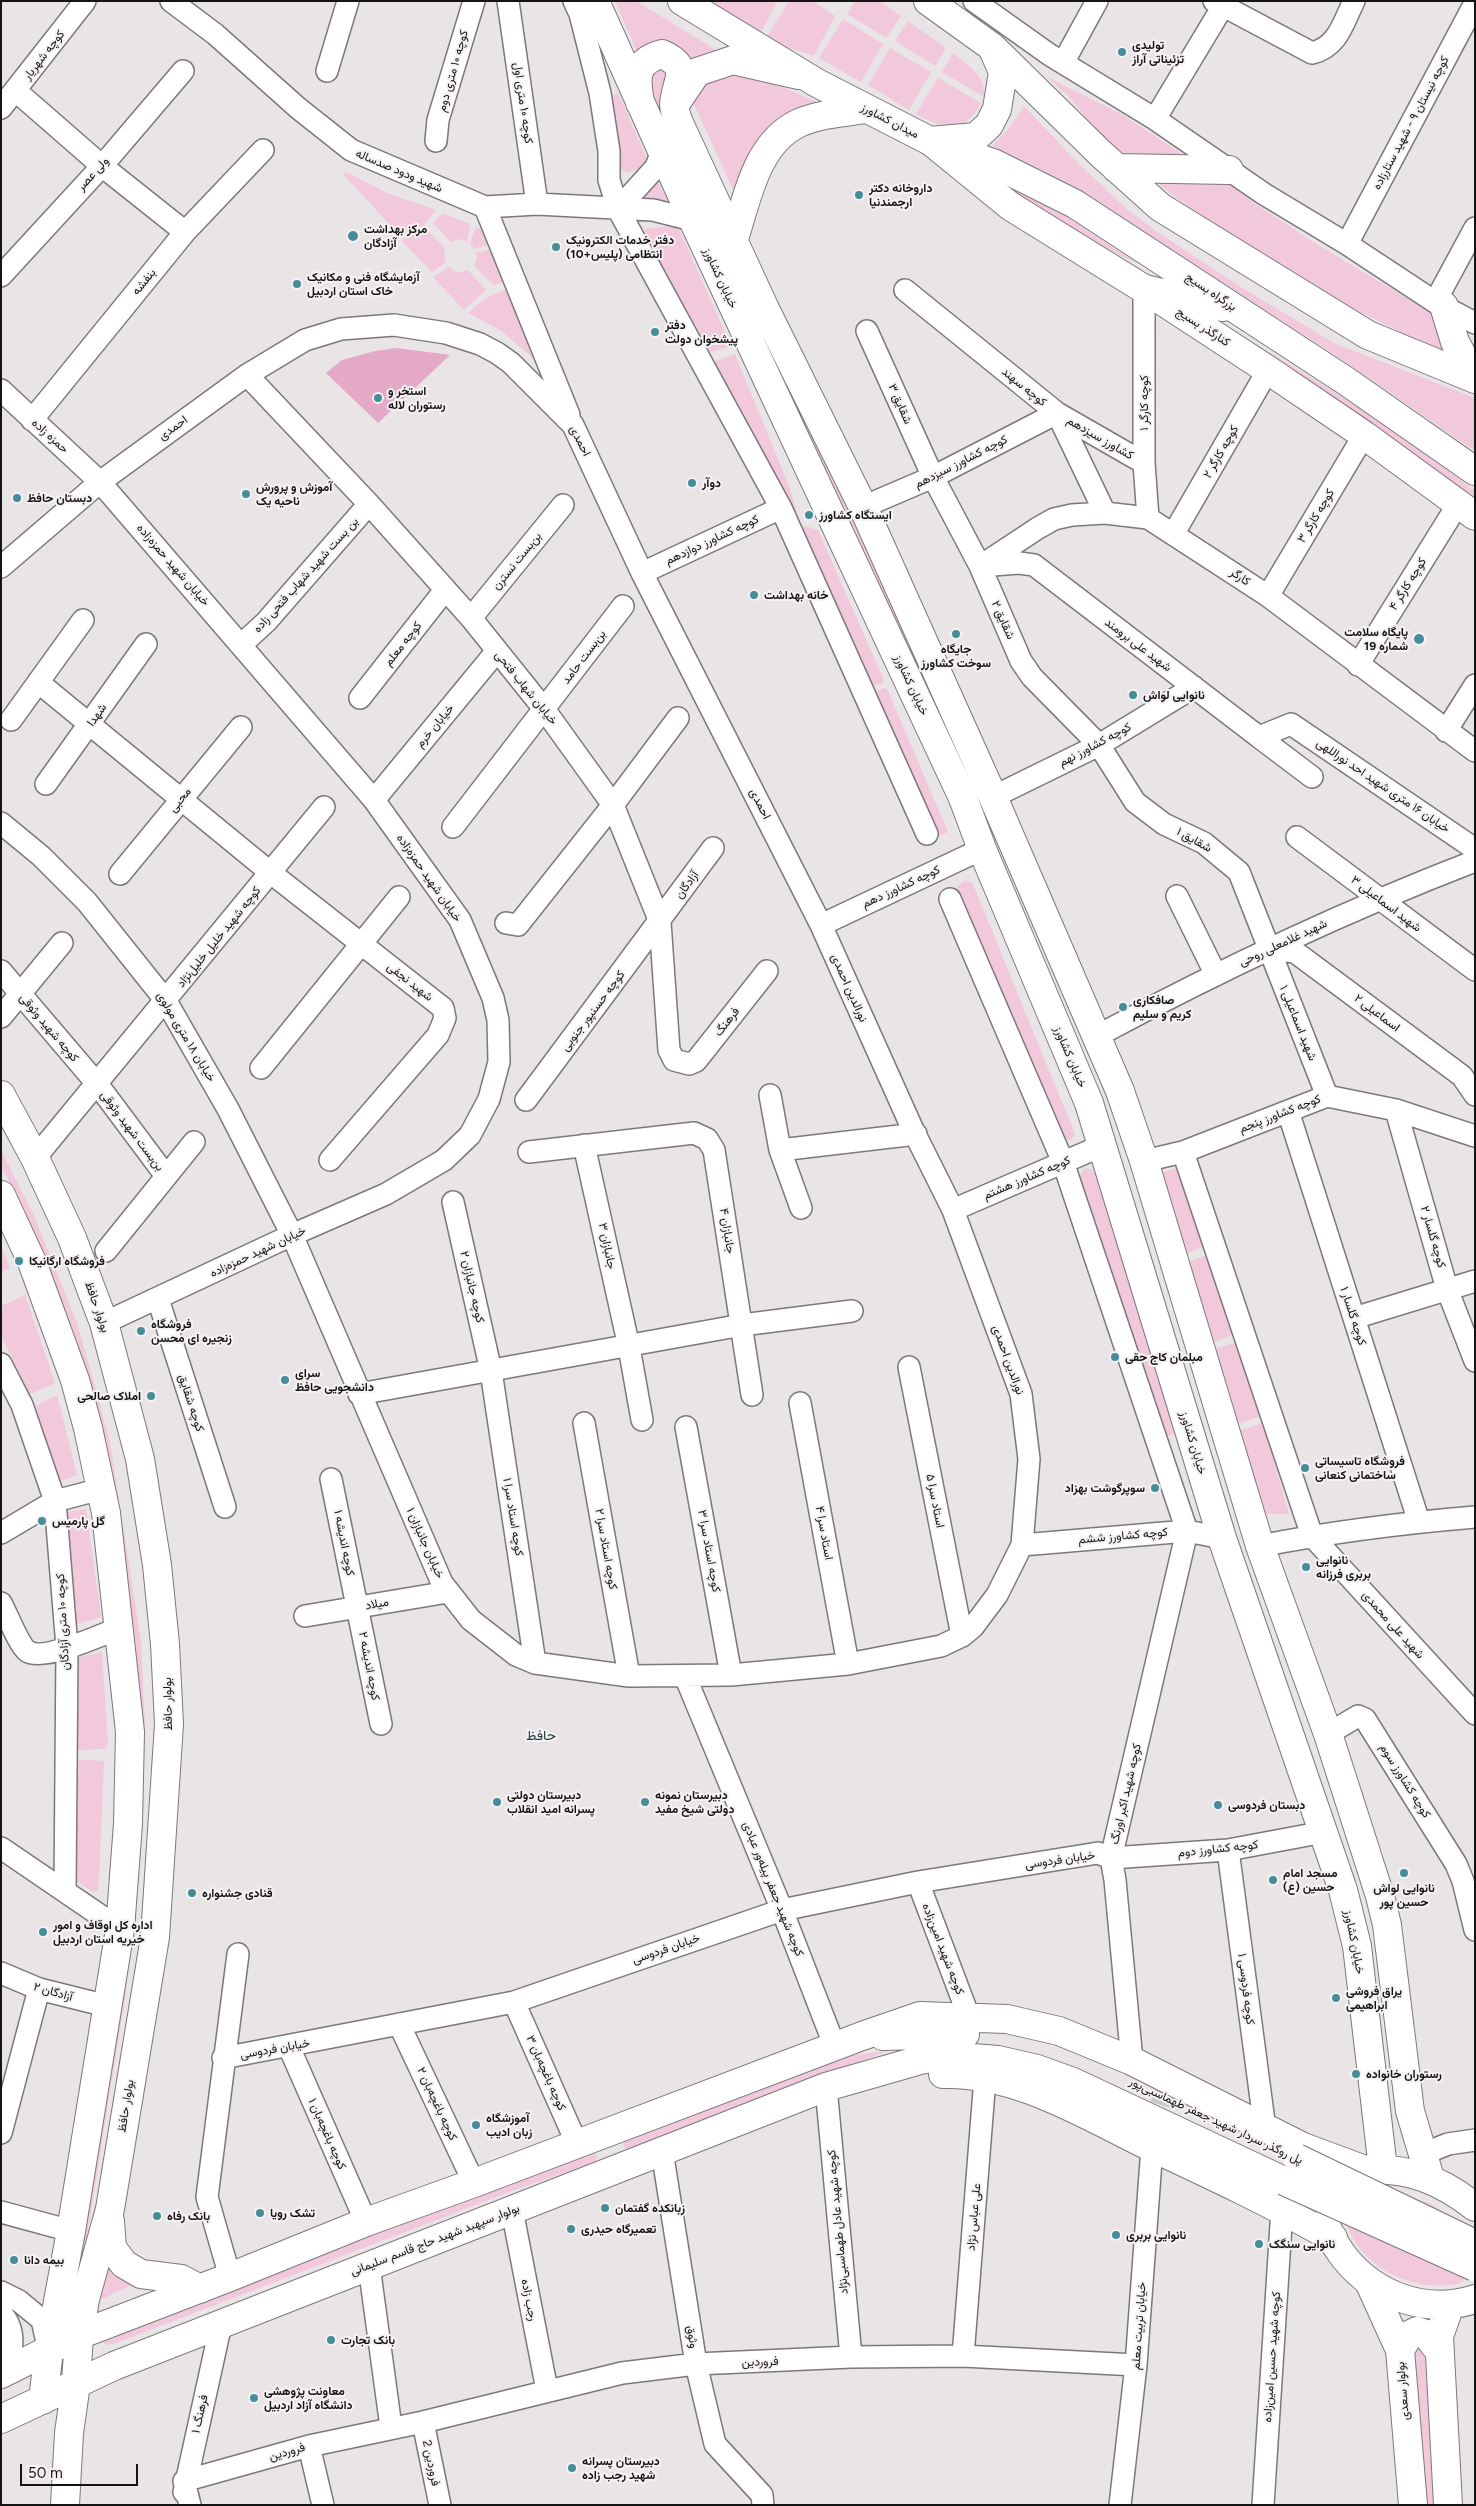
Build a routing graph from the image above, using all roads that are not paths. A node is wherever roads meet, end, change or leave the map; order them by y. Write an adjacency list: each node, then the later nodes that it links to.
1 (85, 1): 20 (street, کوچه شهریار)
2 (171, 1): 34 (street, شهید ودود صدساله)
3 (348, 1): 18 (street)
4 (474, 1): 26 (street, کوچه ۱۰ متری دوم)
5 (508, 1): 33 (street, کوچه ۱۰ متری اول)
6 (574, 1): 35 (street)
7 (595, 1): 21 (main road, خیابان کشاورز)
8 (682, 1): 19 (main road, میدان کشاورز)
9 (928, 1): 15 (main road)
10 (974, 1): 16 (street)
11 (1096, 1): 16 (street)
12 (1354, 1): 14 (street)
13 (1475, 2): 40 (street, کوچه نیستان ۹ - شهید ستارزاده)
14 (1221, 3): 25 (street)
15 (992, 47): 27 (main road, میدان کشاورز); 31 (main road)
16 (1057, 59): 25 (street)
17 (183, 70): 30 (street, ولی عصر)
18 (327, 71)
19 (808, 77): 22 (main road); 24 (main road, میدان کشاورز)
20 (16, 90): 23 (street, کوچه شهریار); 30 (street)
21 (640, 103): 22 (main road); 29 (main road, خیابان کشاورز)
22 (674, 106): 39 (main road)
23 (1, 108)
24 (866, 109): 27 (main road, میدان کشاورز); 39 (main road)
25 (1155, 119): 32 (street)
26 (436, 141)
27 (930, 141): 42 (main road, کنارگذر بسیج); 45 (main road, بزرگراه بسیج)
28 (263, 150): 38 (street, بنفشه)
29 (662, 151): 35 (street); 36 (main road, خیابان کشاورز)
30 (102, 166): 38 (street); 41 (street, ولی عصر)
31 (1116, 168): 32 (main road); 50 (main road)
32 (1229, 170): 40 (street)
33 (537, 204): 34 (street, شهید ودود صدساله); 35 (street, شهید ودود صدساله)
34 (485, 207): 54 (street)
35 (618, 209): 36 (street, شهید ودود صدساله); 63 (street)
36 (693, 220): 105 (main road, خیابان کشاورز)
37 (1475, 228): 44 (street)
38 (185, 232): 53 (street, بنفشه)
39 (734, 239): 62 (main road)
40 (1346, 244): 44 (street)
41 (1, 276)
42 (1144, 289): 45 (main road); 48 (main road, کنارگذر بسیج); 56 (street, کوچه کارگر ۱)
43 (905, 290): 52 (street, کوچه سهند)
44 (1439, 304): 46 (street); 50 (main road)
45 (1240, 311): 57 (main road, بزرگراه بسیج)
46 (1475, 323)
47 (866, 331): 58 (street, شقایق ۳)
48 (1268, 370): 55 (main road, کنارگذر بسیج); 67 (street, کوچه کارگر ۲)
49 (247, 375): 54 (street, احمدی); 59 (street, احمدی); 60 (street, خیابان شهاب فتحی)
50 (1475, 379)
51 (1, 390): 53 (street, حمزه زاده)
52 (1057, 413): 56 (street, کشاورز سیزدهم); 58 (street, کوچه کشاورز سیزدهم); 65 (street, کوچه سهند)
53 (32, 420): 59 (street, حمزه زاده)
54 (573, 425): 70 (street, احمدی)
55 (1364, 435): 64 (main road, کنارگذر بسیج); 72 (street, کوچه کارگر ۳)
56 (1144, 464): 66 (street, کوچه کارگر ۱)
57 (1475, 471)
58 (933, 477): 62 (street, کوچه کشاورز سیزدهم); 69 (street, شقایق ۲)
59 (100, 482): 68 (street); 77 (street, خیابان شهید حمزه‌زاده)
60 (369, 504): 71 (street, خیابان شهاب فتحی); 77 (street, بن بست شهید شهاب فتحی زاده)
61 (563, 504): 74 (street, بن‌بست نسترن)
62 (863, 507): 95 (main road)
63 (781, 508): 70 (street, کوچه کشاورز دوازدهم); 102 (street)
64 (1466, 510): 79 (street, کوچه کارگر ۴)
65 (1105, 513): 66 (street, کارگر); 69 (street, کارگر)
66 (1148, 518): 67 (street, کارگر)
67 (1174, 533): 72 (street, کارگر)
68 (1, 566)
69 (980, 566): 82 (street, شهید علی برومند); 91 (street, شقایق ۲)
70 (642, 573): 116 (street, احمدی)
71 (445, 590): 74 (street, خیابان شهاب فتحی); 83 (street, کوچه معلم)
72 (1268, 596): 79 (street, کارگر)
73 (623, 606): 84 (street, بن‌بست حامد)
74 (471, 618): 78 (street, خیابان شهاب فتحی)
75 (83, 620): 80 (street)
76 (146, 644): 87 (street, شهدا)
77 (242, 644): 97 (street, خیابان شهید حمزه‌زاده)
78 (496, 652): 84 (street, خیابان شهاب فتحی); 97 (street, خیابان خرم)
79 (1358, 665): 89 (street, کارگر)
80 (38, 682): 86 (street); 87 (street, شهید نجفی)
81 (1475, 685): 89 (street)
82 (1194, 687): 90 (street, شهید علی برومند); 91 (street, کوچه کشاورز نهم)
83 (360, 698)
84 (544, 709): 98 (street, خیابان شهاب فتحی); 101 (street, بن‌بست حامد)
85 (678, 718): 98 (street)
86 (11, 720)
87 (90, 725): 94 (street, شهدا); 96 (street, شهید نجفی)
88 (241, 727): 96 (street, محبی)
89 (1446, 731): 92 (street, کارگر)
90 (1259, 737): 93 (street, شهید علی برومند); 106 (street, خیابان ۱۶ متری شهید احد نوراللهی)
91 (1099, 745): 95 (street, کوچه کشاورز نهم); 119 (street, شقایق ۱)
92 (1475, 751)
93 (1312, 777)
94 (46, 784)
95 (993, 797): 127 (main road)
96 (181, 799): 108 (street, شهید نجفی); 109 (street, محبی)
97 (374, 800): 157 (street, خیابان شهید حمزه‌زاده)
98 (613, 805): 114 (street, خیابان شهاب فتحی); 115 (street)
99 (324, 807): 108 (street, کوچه شهید خلیل خلیل‌نژاد)
100 (1, 823): 125 (street, خیابان ۱۸ متری مولوی)
101 (453, 827)
102 (928, 834)
103 (1297, 837): 112 (street, شهید اسماعیلی ۳)
104 (713, 848): 114 (street, آزادگان)
105 (982, 849): 116 (street, کوچه کشاورز دهم); 137 (main road, خیابان کشاورز)
106 (1475, 849)
107 (1475, 861): 112 (street, شهید غلامعلی روحی)
108 (271, 873): 118 (street, شهید نجفی); 125 (street, کوچه شهید خلیل خلیل‌نژاد)
109 (120, 874)
110 (1177, 896): 123 (street)
111 (399, 897): 118 (street)
112 (1378, 898): 119 (street, شهید غلامعلی روحی); 120 (street, شهید اسماعیلی ۳)
113 (950, 899): 151 (street)
114 (660, 922): 128 (street, خیابان شهاب فتحی); 136 (street, کوچه حسنپور جنوبی)
115 (506, 923)
116 (821, 925): 140 (street, نورالدین احمدی)
117 (62, 943): 124 (street)
118 (361, 944): 129 (street); 149 (street, شهید نجفی)
119 (1268, 949): 123 (street, شهید غلامعلی روحی); 134 (street, اسماعیلی ۲); 135 (street, شهید اسماعیلی ۱)
120 (1475, 970)
121 (1, 971): 124 (street, کوچه شهید وثوقی)
122 (767, 971): 128 (street, فرهنگ)
123 (1216, 975): 127 (street, شهید غلامعلی روحی)
124 (20, 994): 126 (street); 130 (street, کوچه شهید وثوقی)
125 (166, 1001): 130 (street, کوچه شهید خلیل خلیل‌نژاد); 157 (street, خیابان ۱۸ متری مولوی)
126 (1, 1017)
127 (1097, 1036): 131 (main road)
128 (682, 1064)
129 (261, 1068)
130 (98, 1085): 148 (street, کوچه شهید خلیل خلیل‌نژاد); 152 (street, بن‌بست شهید وثوقی)
131 (1120, 1091): 137 (main road); 150 (main road)
132 (1, 1095): 148 (main road, بولوار حافظ)
133 (770, 1095): 145 (street)
134 (1475, 1095)
135 (1327, 1096): 138 (street, کوچه کشاورز پنجم); 139 (street, کوچه کشاورز پنجم)
136 (526, 1100)
137 (1089, 1103): 144 (main road, خیابان کشاورز)
138 (1396, 1110): 141 (street, کوچه کشاورز پنجم); 160 (street, کوچه گلسار ۲)
139 (1288, 1111): 147 (street, کوچه کشاورز پنجم); 163 (street, کوچه گلسار ۱)
140 (916, 1134): 145 (street); 156 (street, نورالدین احمدی)
141 (1475, 1136)
142 (194, 1142): 152 (street, بن‌بست شهید وثوقی)
143 (584, 1145): 146 (street); 165 (street, جانبازان ۴); 166 (street, جانبازان ۳)
144 (1101, 1146): 151 (street, کوچه کشاورز هشتم); 186 (main road, خیابان کشاورز)
145 (780, 1150): 155 (street)
146 (529, 1152)
147 (1183, 1152): 150 (street, کوچه کشاورز پنجم); 185 (street)
148 (35, 1158): 164 (main road, بولوار حافظ)
149 (330, 1160)
150 (1144, 1161): 188 (main road)
151 (1063, 1162): 156 (street, کوچه کشاورز هشتم); 183 (street)
152 (166, 1176): 158 (street, بن‌بست شهید وثوقی)
153 (1, 1195): 178 (main road)
154 (453, 1202): 170 (street, کوچه جانبازان ۲)
155 (801, 1208)
156 (953, 1210): 187 (street, نورالدین احمدی)
157 (292, 1235): 161 (street, خیابان شهید حمزه‌زاده); 171 (street, خیابان جانبازان ۱)
158 (106, 1251)
159 (1475, 1281): 160 (street)
160 (1448, 1289): 163 (street); 167 (street, کوچه گلسار ۲)
161 (158, 1299): 164 (street, خیابان شهید حمزه‌زاده); 180 (street, کوچه شقایق)
162 (852, 1312): 165 (street)
163 (1354, 1318): 182 (street, کوچه گلسار ۱)
164 (104, 1323): 243 (main road, بولوار حافظ)
165 (742, 1325): 166 (street); 172 (street, جانبازان ۴)
166 (629, 1347): 170 (street); 174 (street, جانبازان ۳)
167 (1475, 1361)
168 (1, 1364): 179 (street, کوچه ۱۰ متری آزادگان)
169 (909, 1367): 194 (street, استاد سرا ۵)
170 (490, 1371): 171 (street); 196 (street, کوچه استاد سرا ۱)
171 (359, 1394): 189 (street, خیابان جانبازان ۱)
172 (752, 1395)
173 (800, 1403): 197 (street, استاد سرا ۴)
174 (642, 1420)
175 (584, 1423): 199 (street, کوچه استاد سرا ۲)
176 (686, 1427): 198 (street, کوچه استاد سرا ۳)
177 (331, 1478): 191 (street, کوچه اندیشه ۱)
178 (101, 1489): 179 (street); 193 (main road)
179 (55, 1501): 184 (street); 195 (street, کوچه ۱۰ متری آزادگان)
180 (225, 1506)
181 (1475, 1517): 182 (street)
182 (1418, 1522): 185 (street)
183 (1187, 1531): 186 (street, کوچه کشاورز ششم); 187 (street, کوچه کشاورز ششم); 207 (street, کوچه شهید اکبر اورنگ)
184 (1, 1533)
185 (1312, 1536): 188 (street); 201 (street, شهید علی محمدی)
186 (1222, 1538): 204 (main road, خیابان کشاورز)
187 (1022, 1545): 194 (street, نورالدین احمدی)
188 (1260, 1546): 203 (main road)
189 (448, 1592): 191 (street, میلاد); 196 (street, خیابان جانبازان ۱)
190 (1, 1603): 195 (street)
191 (357, 1608): 192 (street, میلاد); 202 (street, کوچه اندیشه ۲)
192 (305, 1616)
193 (119, 1628): 195 (street); 211 (main road)
194 (962, 1636): 197 (street, نورالدین احمدی)
195 (67, 1648): 209 (street, کوچه ۱۰ متری آزادگان)
196 (536, 1663): 199 (street, خیابان جانبازان ۱)
197 (848, 1664): 198 (street, نورالدین احمدی)
198 (731, 1675): 200 (street, خیابان جانبازان ۱)
199 (629, 1676): 200 (street, خیابان جانبازان ۱)
200 (685, 1676): 210 (street, کوچه شهید جعفر پیله‌ور عبادی)
201 (1475, 1714)
202 (380, 1724)
203 (1328, 1734): 212 (street, کوچه کشاورز سوم); 237 (main road)
204 (1324, 1832): 206 (street, کوچه کشاورز دوم); 232 (main road, خیابان کشاورز)
205 (1, 1848): 209 (street)
206 (1228, 1850): 207 (street, کوچه کشاورز دوم); 229 (street, کوچه فردوسی ۱)
207 (1110, 1858): 208 (street, خیابان فردوسی); 225 (street, کوچه شهید اکبر اورنگ)
208 (918, 1882): 210 (street, خیابان فردوسی); 218 (street, کوچه شهید امین‌زاده)
209 (65, 1892): 211 (street)
210 (782, 1910): 216 (street, خیابان فردوسی); 222 (street, کوچه شهید جعفر پیله‌ور عبادی)
211 (120, 1929): 217 (main road)
212 (1475, 1930)
213 (238, 1954): 224 (street)
214 (2, 1976): 215 (street, آزادگان ۲)
215 (39, 1989): 217 (street, آزادگان ۲); 230 (street)
216 (514, 2002): 219 (street, خیابان فردوسی); 234 (street, کوچه باغچه‌بان ۳)
217 (107, 2006): 248 (main road)
218 (969, 2017): 220 (main road); 225 (main road)
219 (399, 2024): 223 (street, خیابان فردوسی); 241 (street, کوچه باغچه‌بان ٢)
220 (862, 2036): 221 (main road); 222 (main road)
221 (947, 2045): 226 (main road); 238 (main road, پل روگذر سردار شهید جعفر طهماسبی‌پور)
222 (835, 2046): 231 (main road)
223 (288, 2047): 224 (street, خیابان فردوسی); 247 (street, کوچه باغچه‌بان ١)
224 (223, 2058): 253 (street)
225 (1132, 2061): 229 (main road)
226 (874, 2074): 227 (main road); 228 (main road, بولوار سپهبد شهید حاج قاسم سلیمانی)
227 (985, 2078): 235 (main road); 264 (street, علی عباس نژاد)
228 (826, 2087): 236 (main road, بولوار سپهبد شهید حاج قاسم سلیمانی); 265 (street, کوچه شهید عادل طهماسبی‌نژاد)
229 (1265, 2129): 238 (main road)
230 (1, 2133)
231 (608, 2133): 234 (main road); 239 (main road)
232 (1379, 2133): 237 (main road); 240 (main road, خیابان کشاورز)
233 (1475, 2140): 237 (street)
234 (577, 2144): 241 (main road)
235 (1152, 2147): 244 (main road); 267 (street, خیابان تربیت معلم)
236 (662, 2151): 239 (main road, بولوار سپهبد شهید حاج قاسم سلیمانی); 266 (street, وثوق)
237 (1424, 2158): 240 (main road); 242 (main road)
238 (1295, 2162): 240 (main road); 244 (main road); 250 (main road, پل روگذر سردار شهید جعفر طهماسبی‌پور, bridge); 252 (main road, پل روگذر سردار شهید جعفر طهماسبی‌پور, bridge)
239 (622, 2167): 245 (main road, بولوار سپهبد شهید حاج قاسم سلیمانی)
240 (1374, 2169): 249 (main road)
241 (474, 2183): 247 (main road)
242 (1475, 2207)
243 (110, 2209): 255 (main road); 260 (main road, بولوار حافظ)
244 (1282, 2209): 249 (main road); 284 (street, کوچه شهید حسین امین‌زاده)
245 (512, 2210): 251 (main road, بولوار سپهبد شهید حاج قاسم سلیمانی); 270 (street, رجب زاده)
246 (1, 2212): 248 (street)
247 (366, 2222): 253 (main road)
248 (71, 2232): 261 (main road)
249 (1332, 2238): 254 (main road)
250 (1475, 2244)
251 (369, 2266): 259 (main road, بولوار سپهبد شهید حاج قاسم سلیمانی); 274 (street)
252 (1475, 2267)
253 (230, 2277): 255 (main road)
254 (1370, 2284): 257 (main road); 262 (main road, بولوار سعدی)
255 (200, 2289): 260 (main road)
256 (1, 2292): 261 (street)
257 (1468, 2301): 263 (main road)
258 (1, 2313): 268 (street)
259 (221, 2324): 269 (main road, بولوار سپهبد شهید حاج قاسم سلیمانی); 276 (street, فرهنگ ۱)
260 (79, 2335): 261 (main road); 269 (main road, بولوار حافظ)
261 (49, 2350): 268 (main road); 271 (main road)
262 (1400, 2350): 263 (main road); 285 (main road, بولوار سعدی)
263 (1439, 2351): 286 (main road)
264 (963, 2356): 265 (street, فروردین); 267 (street, فروردین)
265 (850, 2357): 266 (street, فروردین)
266 (696, 2364): 270 (street, فروردین); 282 (street, وثوق)
267 (1136, 2364): 283 (street, خیابان تربیت معلم)
268 (4, 2373)
269 (76, 2384): 271 (main road, بولوار سپهبد شهید حاج قاسم سلیمانی); 277 (main road, بولوار حافظ)
270 (547, 2390): 273 (street, فروردین)
271 (43, 2400): 272 (main road, بولوار سپهبد شهید حاج قاسم سلیمانی)
272 (1, 2420)
273 (423, 2422): 274 (street, فروردین); 281 (street, فروردین 2)
274 (391, 2428): 275 (street, فروردین)
275 (309, 2446): 276 (street, فروردین); 280 (street)
276 (184, 2482): 278 (street, فرهنگ ۱); 279 (street)
277 (65, 2505)
278 (183, 2505)
279 (190, 2505)
280 (323, 2505)
281 (440, 2505)
282 (763, 2505)
283 (1120, 2505)
284 (1263, 2505)
285 (1413, 2505)
286 (1448, 2505)

